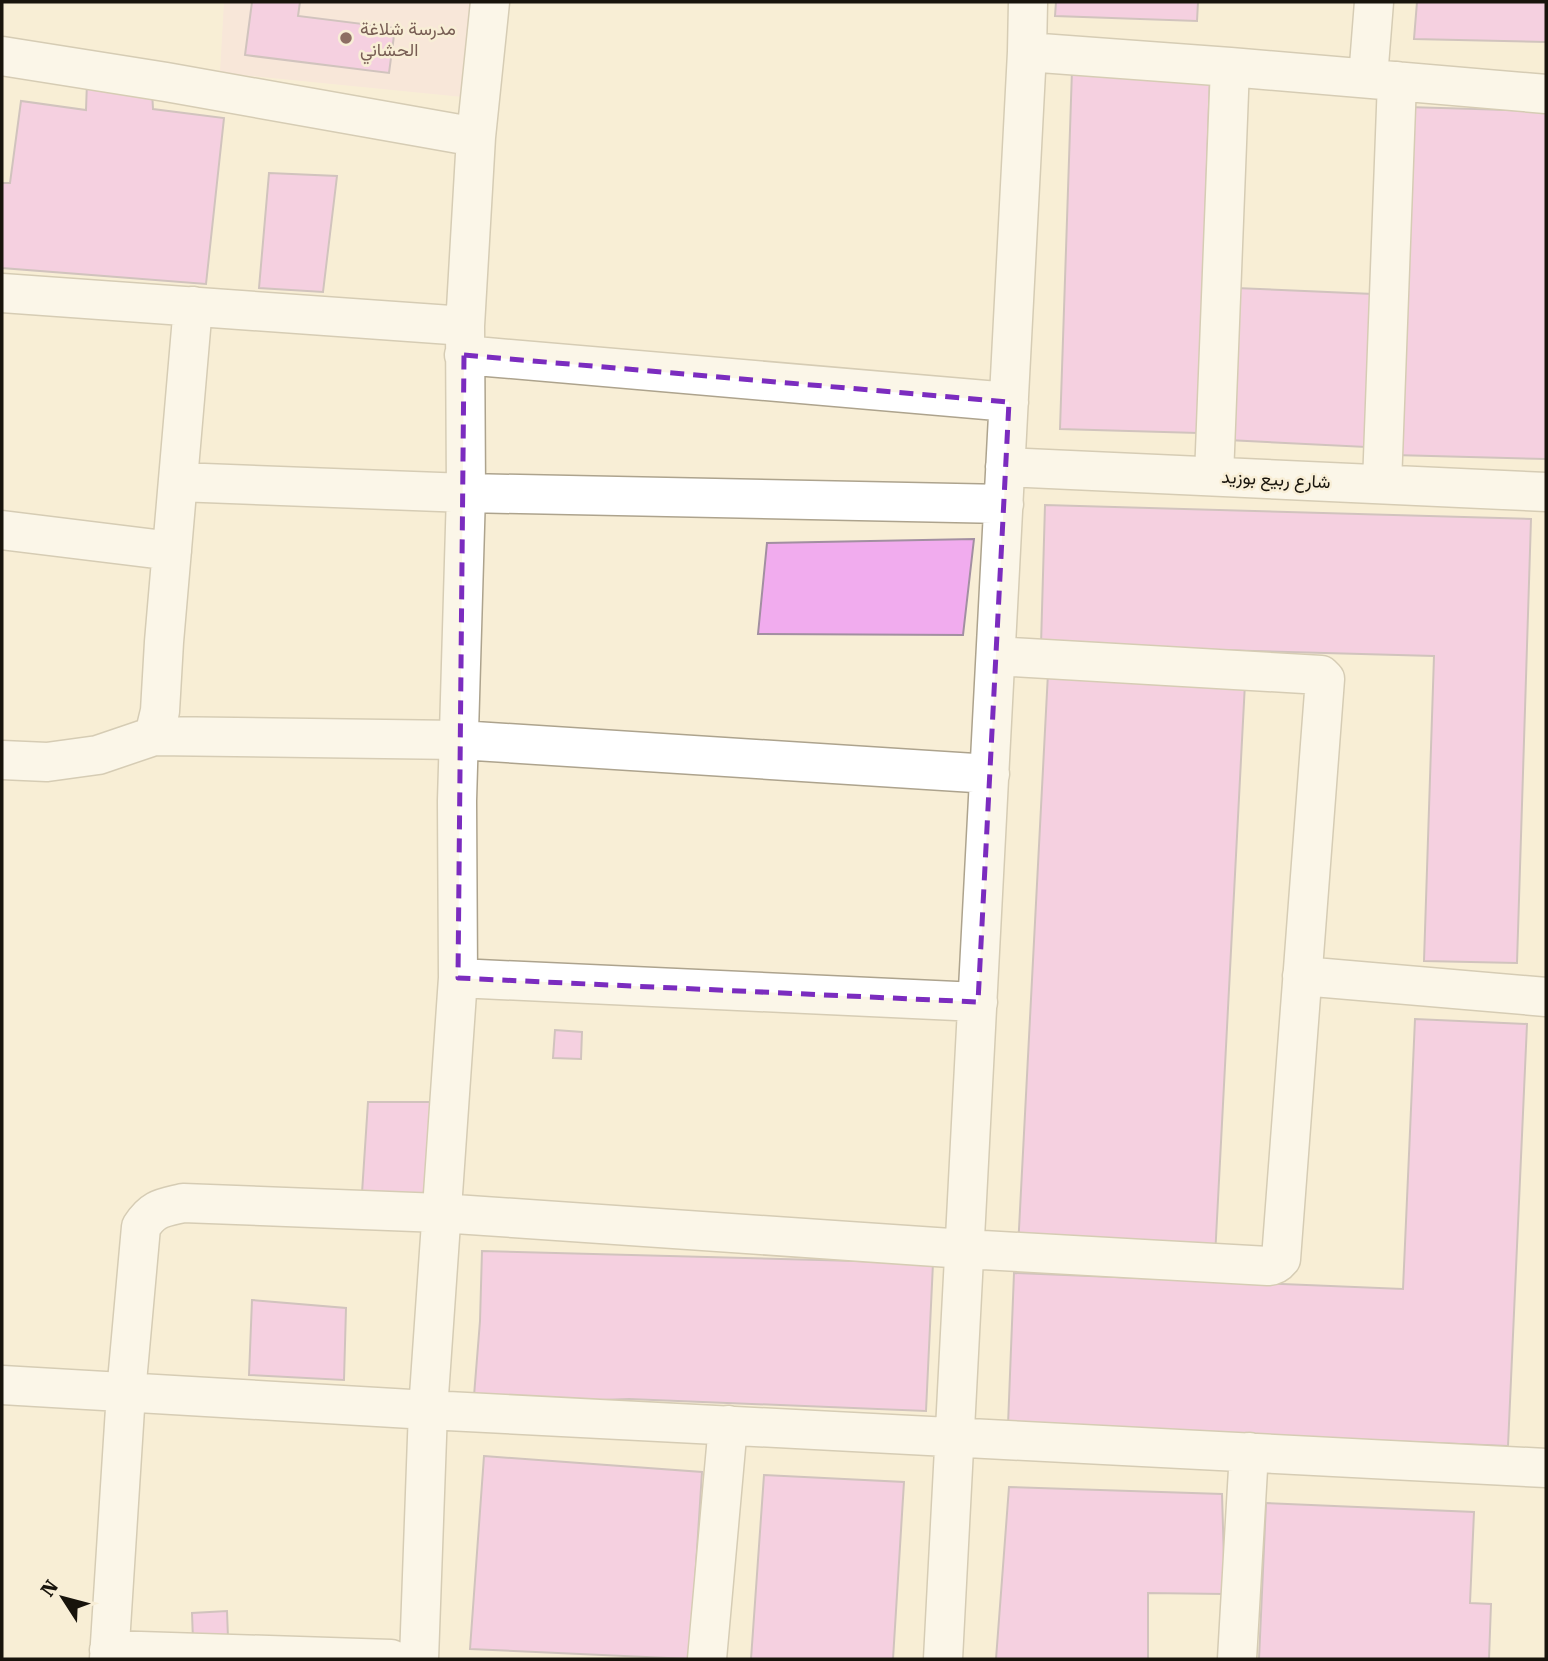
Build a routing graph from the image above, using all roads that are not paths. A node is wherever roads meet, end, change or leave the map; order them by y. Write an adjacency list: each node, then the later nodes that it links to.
1 (490, 2): 9 (street)
2 (1028, 2): 4 (street)
3 (1374, 2): 7 (street)
4 (1027, 52): 6 (street); 13 (street)
5 (2, 56): 9 (street)
6 (1230, 67): 7 (street); 14 (street)
7 (1382, 79): 8 (street); 16 (street)
8 (1546, 93)
9 (476, 138): 12 (street)
10 (2, 293): 11 (street)
11 (193, 306): 12 (street); 15 (street)
12 (464, 340): 13 (street); 19 (street)
13 (1009, 402): 17 (street)
14 (1214, 477): 16 (street, شارع ربيع بوزيد); 17 (street, شارع ربيع بوزيد)
15 (177, 482): 19 (street, شارع ربيع بوزيد); 21 (street)
16 (1382, 484): 18 (street, شارع ربيع بوزيد)
17 (1005, 485): 19 (street, شارع ربيع بوزيد); 22 (street)
18 (1546, 492)
19 (466, 493): 24 (street)
20 (2, 530): 21 (street)
21 (172, 551): 23 (street)
22 (996, 656): 26 (street); 27 (street)
23 (154, 736): 24 (street); 25 (street)
24 (459, 740): 26 (street); 28 (street)
25 (2, 760)
26 (990, 774): 30 (street)
27 (1302, 976): 29 (street); 32 (street)
28 (458, 978): 30 (street); 31 (street)
29 (1546, 997)
30 (978, 1002): 32 (street)
31 (440, 1213): 32 (street); 34 (street); 35 (street)
32 (964, 1250): 37 (street)
33 (2, 1385): 34 (street)
34 (126, 1393): 35 (street); 40 (street)
35 (428, 1410): 36 (street); 42 (street)
36 (728, 1425): 37 (street); 43 (street)
37 (955, 1437): 38 (street); 44 (street)
38 (1249, 1452): 39 (street); 45 (street)
39 (1546, 1468)
40 (109, 1655): 41 (street)
41 (391, 1659)
42 (419, 1659)
43 (707, 1659)
44 (943, 1659)
45 (1237, 1659)

